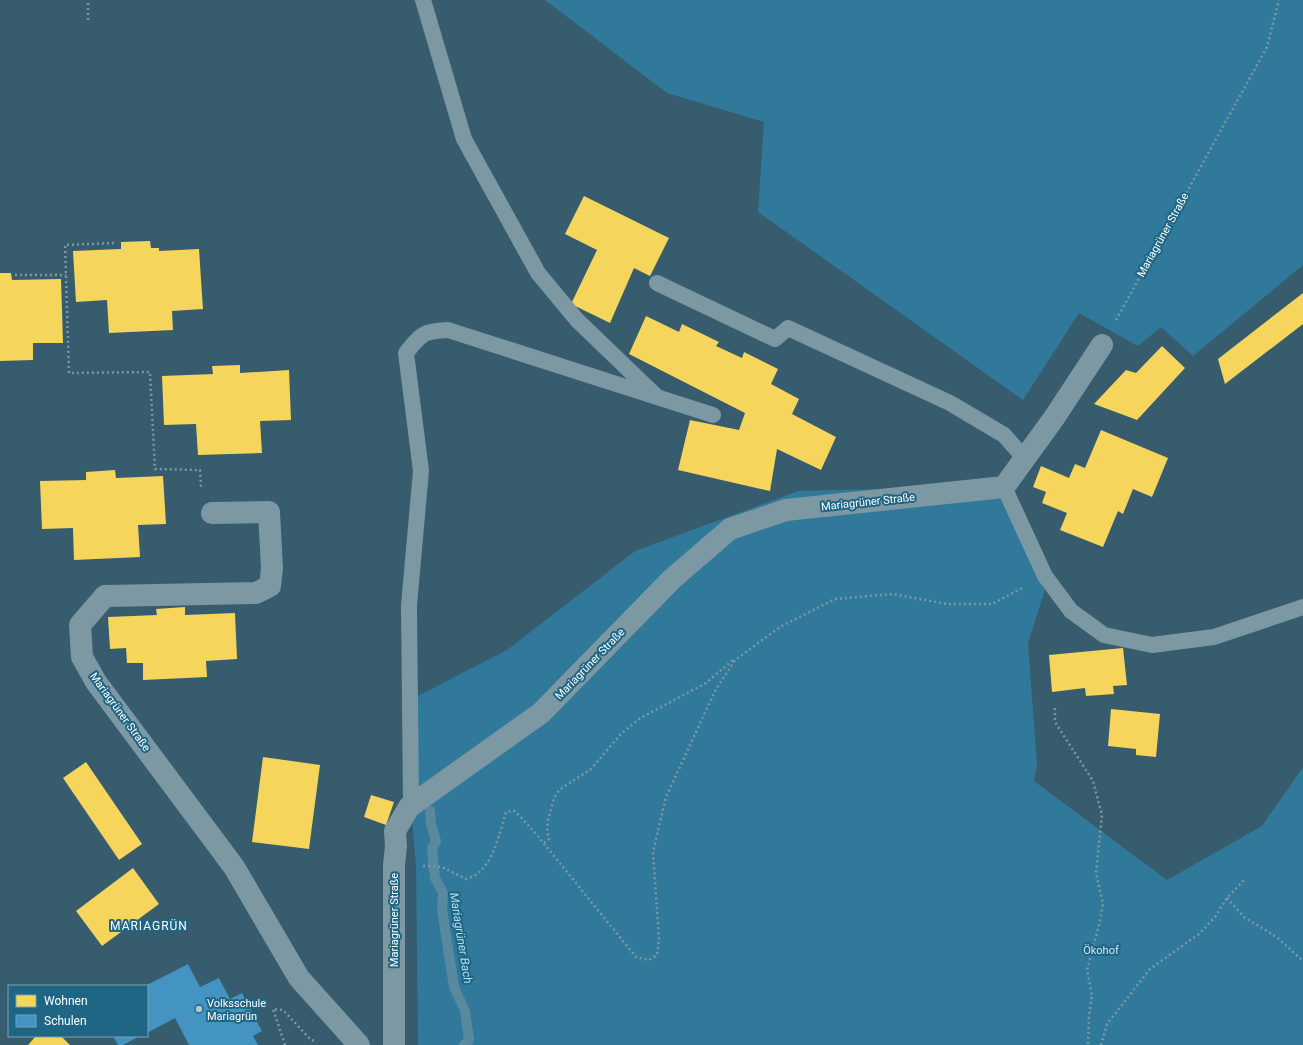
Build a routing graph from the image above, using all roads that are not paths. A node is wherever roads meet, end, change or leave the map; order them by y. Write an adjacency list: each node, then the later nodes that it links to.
1 (423, 0): 4 (lane)
2 (657, 283): 6 (lane)
3 (1102, 345): 6 (street)
4 (657, 397): 5 (lane); 10 (lane)
5 (712, 415)
6 (1025, 459): 7 (street)
7 (1004, 487): 9 (lane); 10 (street, Mariagrüner Straße)
8 (212, 513): 11 (street, Mariagrüner Straße)
9 (1303, 607)
10 (409, 807): 12 (street, Mariagrüner Straße)
11 (359, 1045)
12 (394, 1045)

